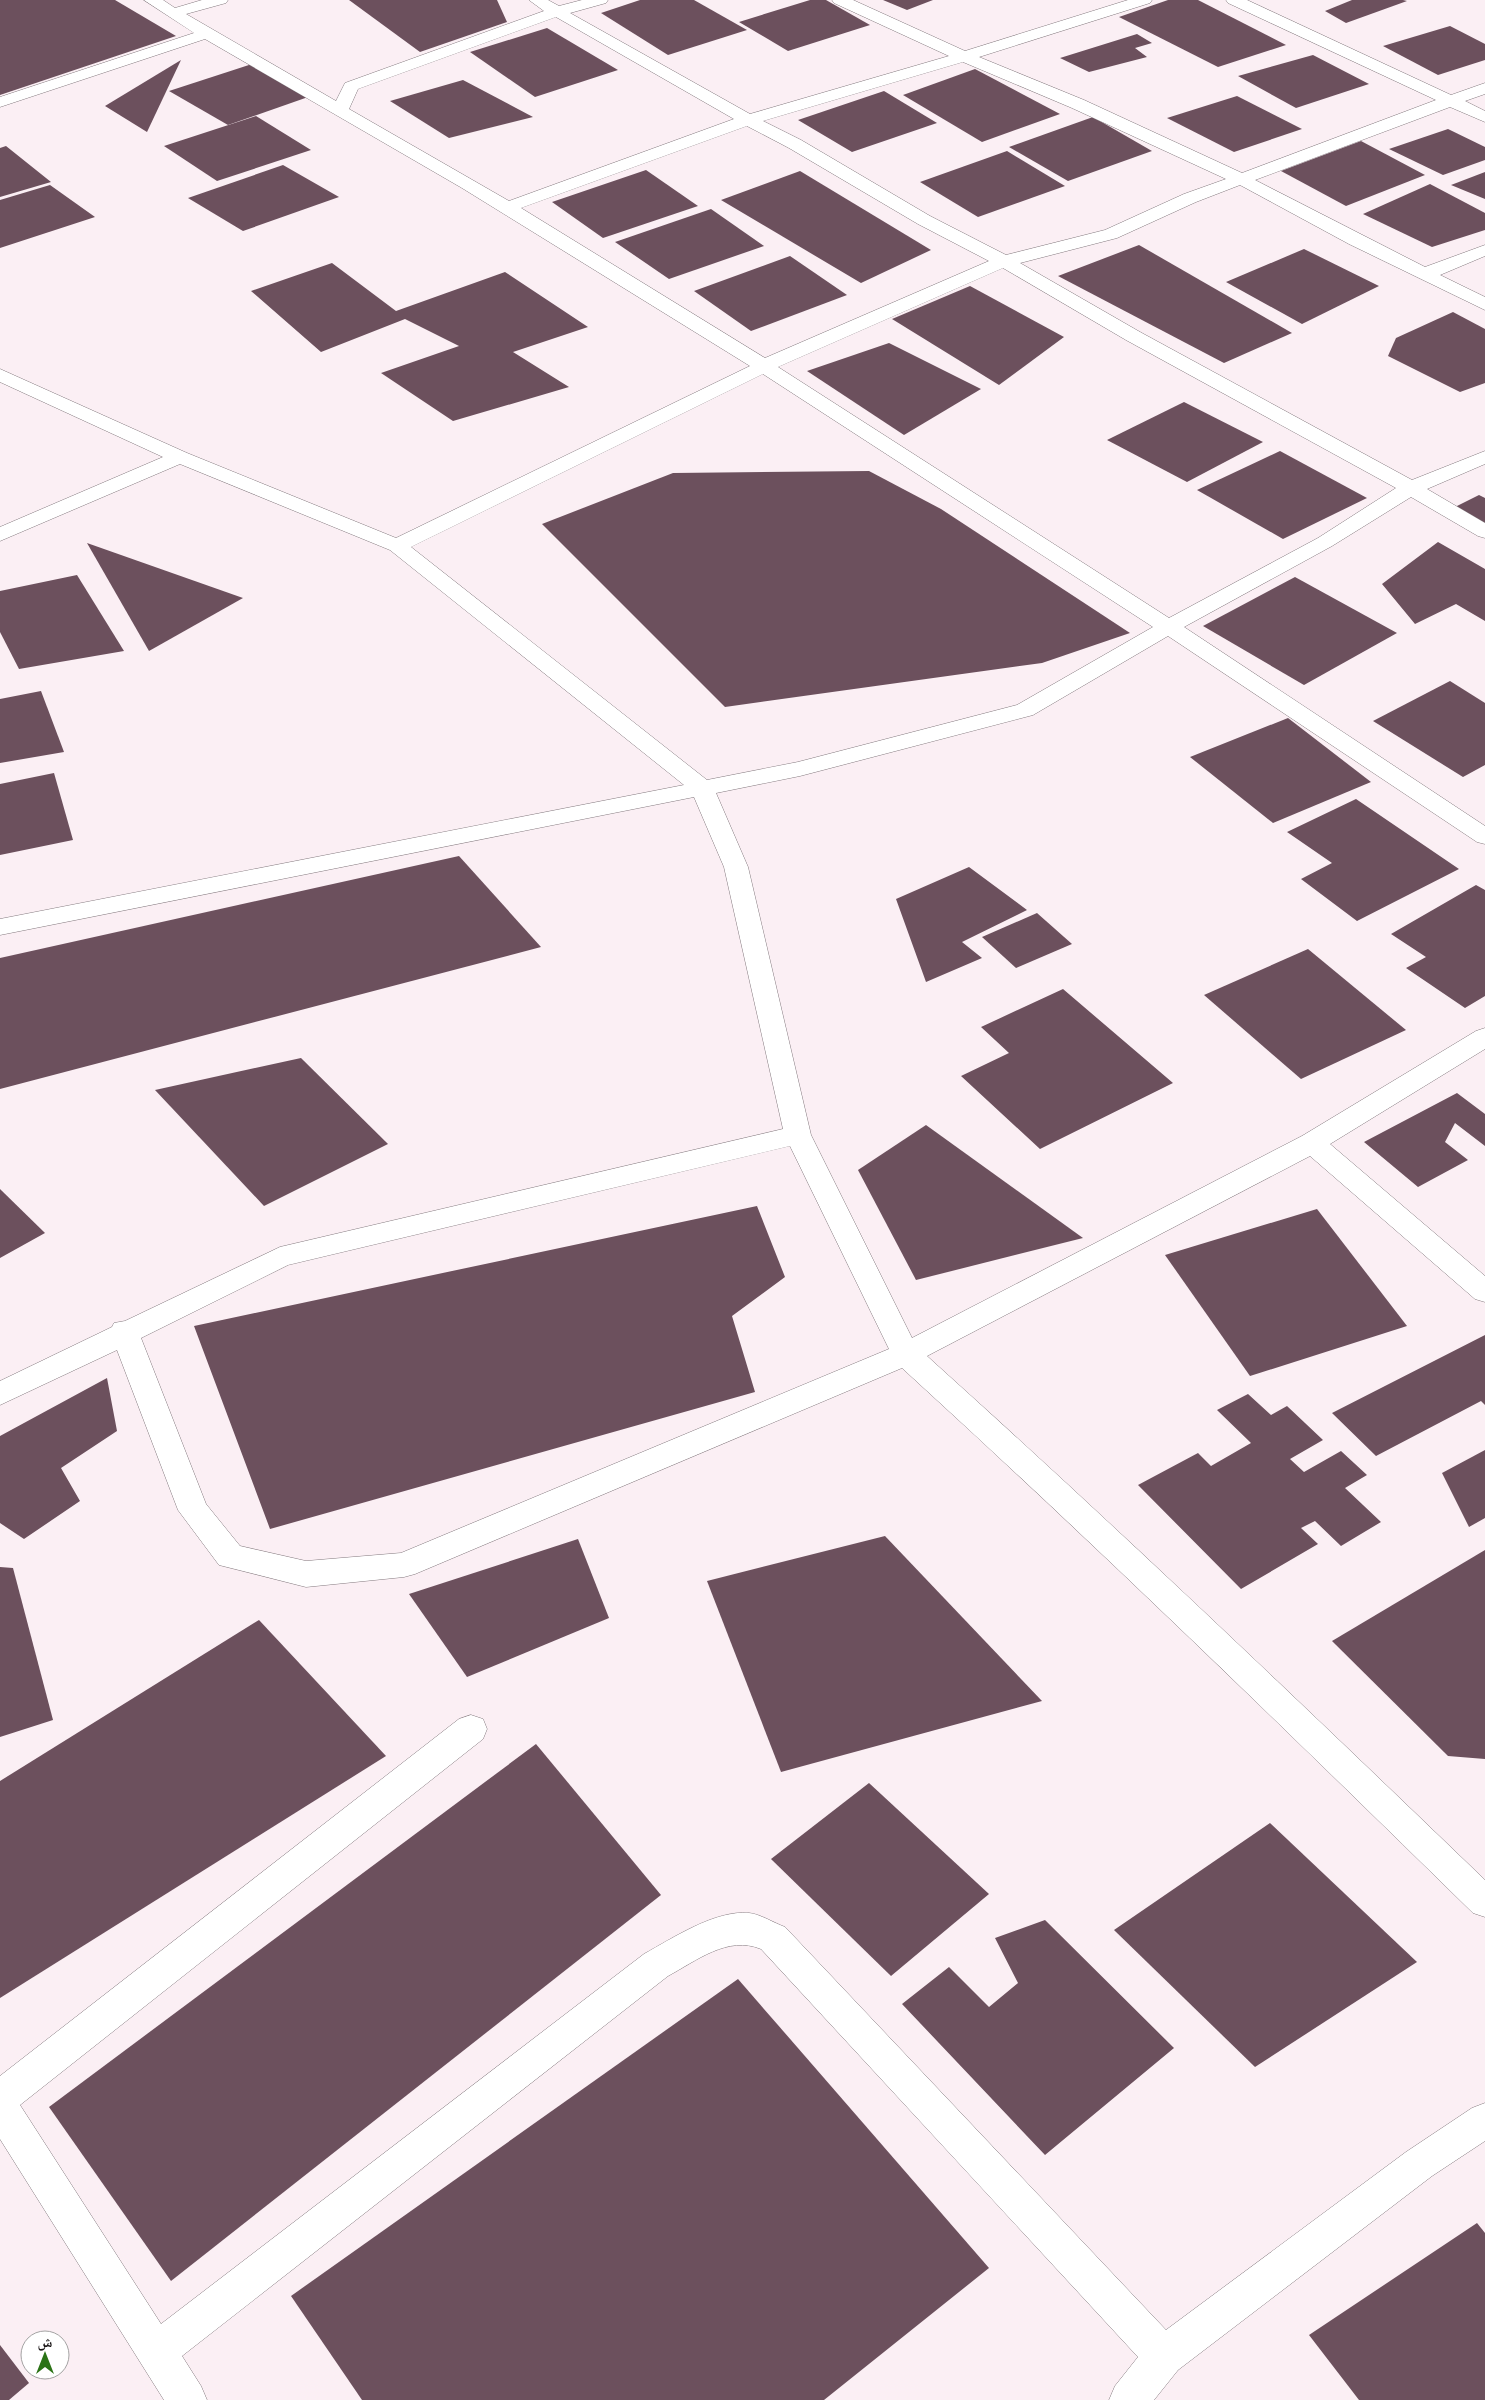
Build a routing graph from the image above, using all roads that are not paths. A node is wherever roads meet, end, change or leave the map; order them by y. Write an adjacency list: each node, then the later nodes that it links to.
1 (152, 0): 9 (street)
2 (220, 0): 9 (street)
3 (537, 0): 8 (street)
4 (600, 0): 8 (street)
5 (840, 0): 11 (street)
6 (1144, 0): 11 (street)
7 (1234, 0): 13 (street)
8 (558, 11): 15 (street); 17 (street)
9 (173, 13): 10 (street)
10 (206, 34): 14 (street); 15 (street)
11 (964, 57): 17 (street); 18 (street)
12 (1485, 88): 13 (street)
13 (1452, 101): 16 (street); 18 (street)
14 (0, 102)
15 (340, 110): 19 (street)
16 (1485, 117)
17 (748, 120): 19 (street); 21 (street)
18 (1241, 178): 21 (street); 22 (street)
19 (508, 208): 24 (street)
20 (1485, 250): 22 (street)
21 (1004, 261): 24 (street); 28 (street)
22 (1426, 274): 23 (street)
23 (1485, 304)
24 (763, 366): 31 (street); 32 (street)
25 (0, 375): 26 (street)
26 (180, 457): 30 (street); 31 (street)
27 (1485, 457): 28 (street)
28 (1411, 488): 29 (street); 32 (street)
29 (1485, 532)
30 (0, 535)
31 (397, 546): 33 (street)
32 (1170, 626): 33 (street); 34 (street)
33 (702, 788): 35 (street); 37 (street)
34 (1485, 837)
35 (0, 927)
36 (1485, 1037): 38 (street)
37 (798, 1135): 40 (street); 41 (street)
38 (1312, 1143): 39 (street); 41 (street)
39 (1485, 1292)
40 (124, 1331): 41 (street); 42 (street)
41 (906, 1354): 44 (street)
42 (0, 1394)
43 (471, 1729): 45 (street)
44 (1485, 1902)
45 (0, 2098)
46 (0, 2106): 48 (street)
47 (1484, 2122): 49 (street)
48 (156, 2352): 49 (street); 50 (street)
49 (1164, 2356): 51 (street)
50 (187, 2400)
51 (1129, 2400)

